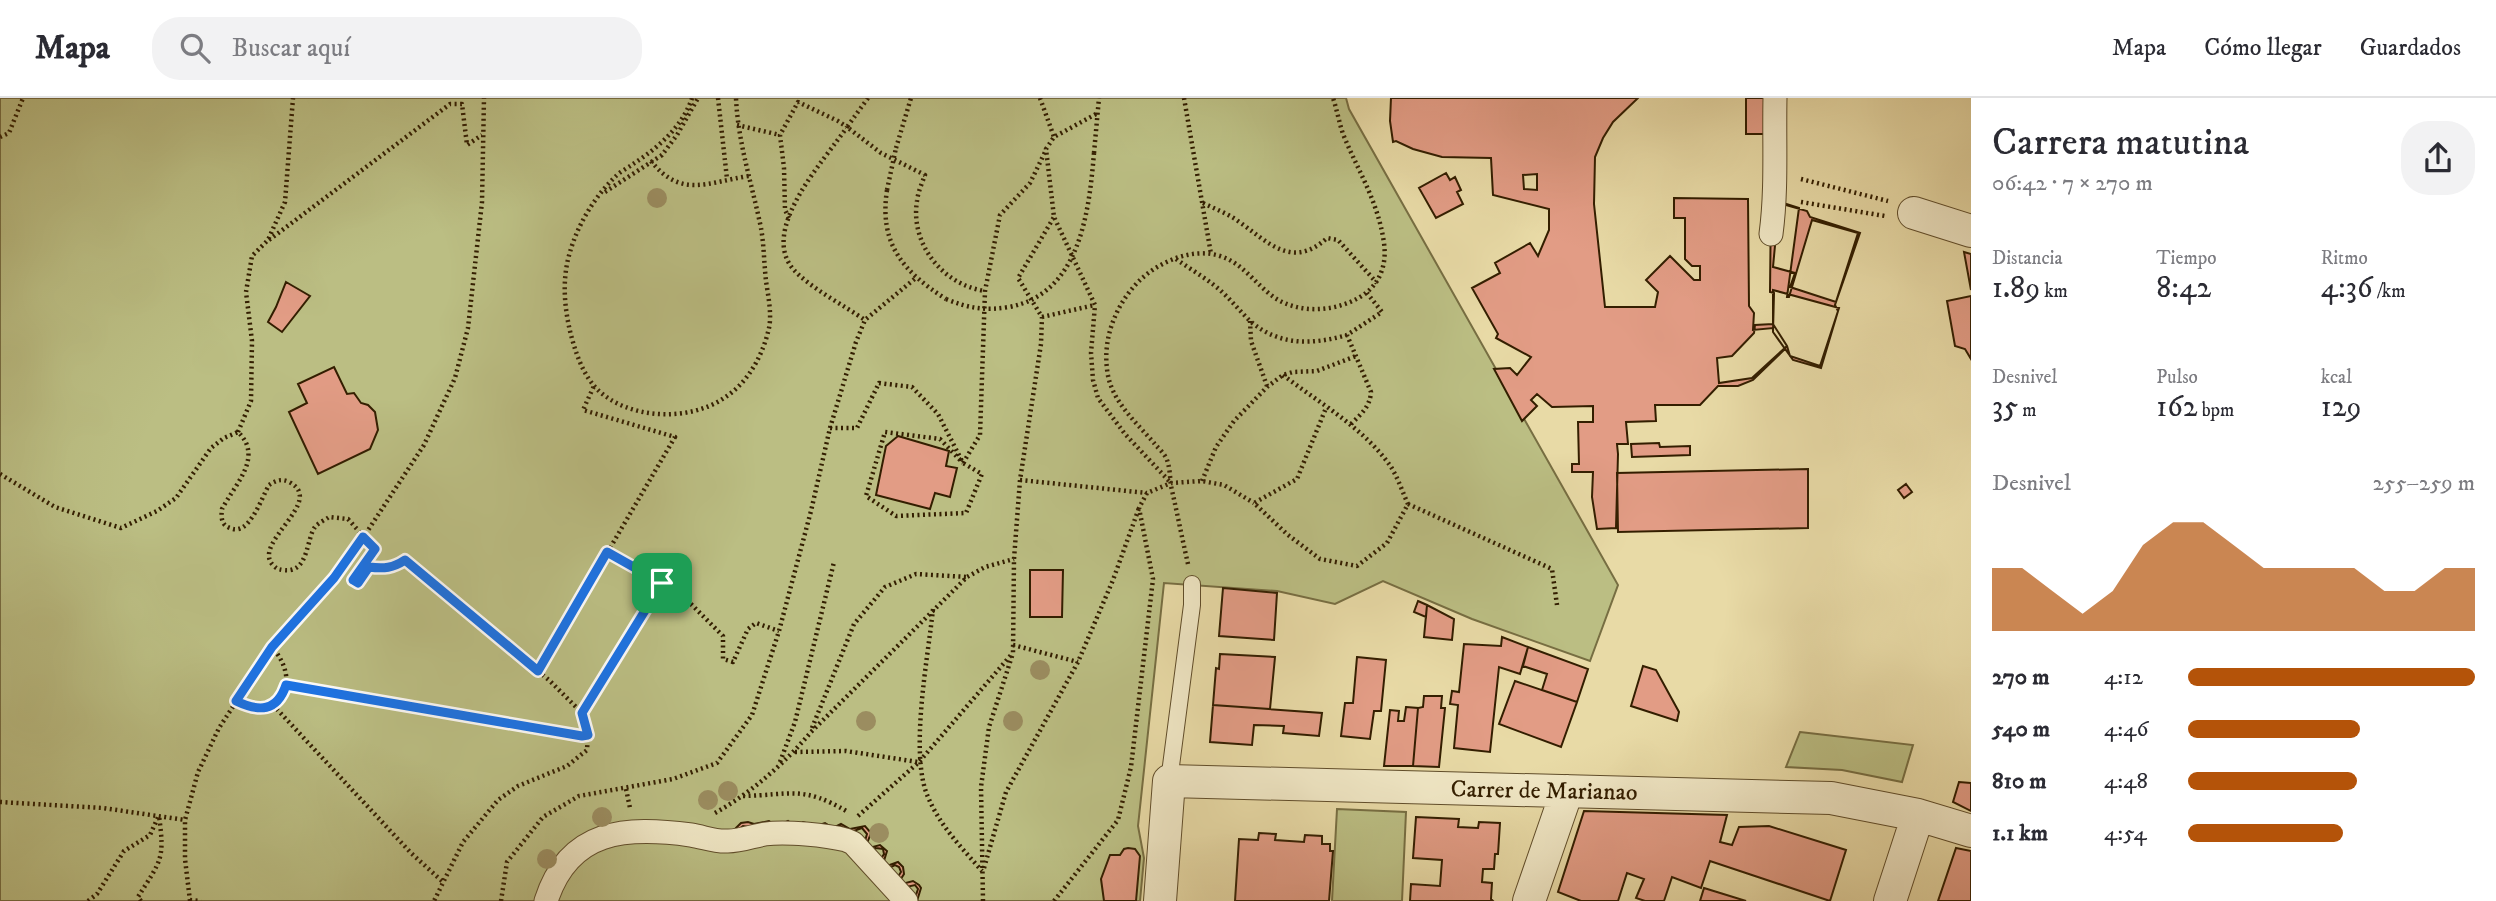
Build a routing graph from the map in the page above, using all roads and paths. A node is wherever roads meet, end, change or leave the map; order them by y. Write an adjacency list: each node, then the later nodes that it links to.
1 (23, 98): 21 (path)
2 (293, 98): 36 (path)
3 (484, 98): 19 (path)
4 (692, 98): 28 (path)
5 (698, 98): 24 (path)
6 (718, 98): 27 (path)
7 (736, 98): 17 (path)
8 (868, 98): 18 (path)
9 (911, 98): 39 (path, bridge)
10 (1041, 98): 22 (path)
11 (1099, 98): 16 (path)
12 (1184, 98): 30 (path)
13 (1334, 98): 40 (path)
14 (1775, 98): 25 (street)
15 (799, 100): 18 (path); 20 (path)
16 (1097, 114): 22 (path); 39 (path, bridge)
17 (737, 125): 20 (path); 26 (path)
18 (846, 127): 33 (path); 41 (path)
19 (482, 135): 36 (path); 65 (path)
20 (780, 135): 33 (path)
21 (0, 137)
22 (1055, 137): 23 (path)
23 (1046, 149): 32 (path); 41 (path)
24 (651, 161): 27 (path); 28 (path)
25 (1774, 172): 29 (street); 31 (path)
26 (749, 176): 27 (path); 50 (path)
27 (727, 179)
28 (601, 194): 50 (path)
29 (1776, 198): 31 (path); 35 (street)
30 (1203, 204): 37 (path); 40 (path)
31 (1914, 213): 34 (street)
32 (1054, 217): 43 (path); 44 (path)
33 (789, 218): 45 (path)
34 (1971, 231)
35 (1771, 234)
36 (268, 240): 55 (path)
37 (1211, 254): 38 (path); 42 (path)
38 (1175, 259): 46 (path); 60 (path)
39 (917, 277): 45 (path)
40 (1377, 283): 42 (path)
41 (985, 291): 56 (path)
42 (1367, 293): 47 (path)
43 (1094, 305): 44 (path); 60 (path)
44 (1042, 317): 58 (path)
45 (865, 320): 54 (path)
46 (1250, 320): 47 (path); 51 (path)
47 (1347, 335): 48 (path)
48 (1356, 356): 49 (path); 53 (path)
49 (1283, 375): 51 (path); 52 (path)
50 (594, 386): 66 (path)
51 (1267, 387): 59 (path)
52 (1326, 408): 53 (path); 62 (path)
53 (1351, 424): 63 (path)
54 (830, 428): 56 (path); 74 (path)
55 (237, 432): 57 (path); 65 (path)
56 (963, 463): 56 (path)
57 (0, 474)
58 (1020, 480): 61 (path); 67 (path)
59 (1202, 481): 60 (path); 62 (path)
60 (1171, 483): 61 (path); 71 (path)
61 (1147, 493): 64 (path)
62 (1254, 503): 63 (path)
63 (1408, 503): 72 (path)
64 (1139, 508): 78 (path); 107 (path)
65 (363, 537): 76 (path); 79 (path)
66 (607, 552): 70 (path); 79 (path)
67 (1014, 559): 69 (path); 75 (path)
68 (834, 562): 88 (path)
69 (967, 577): 73 (path); 84 (path)
70 (662, 583): 74 (path); 83 (path)
71 (1192, 584): 89 (lane)
72 (1557, 605)
73 (933, 609): 84 (path); 87 (path)
74 (779, 631): 103 (path)
75 (1013, 645): 77 (path); 78 (path)
76 (272, 647): 80 (path); 81 (path)
77 (1013, 653): 87 (path); 96 (path)
78 (1078, 662): 96 (path)
79 (538, 671): 83 (path)
80 (286, 685): 82 (path); 85 (path)
81 (236, 701): 82 (path); 94 (path)
82 (273, 705): 97 (path)
83 (582, 713): 85 (path)
84 (811, 732): 86 (path)
85 (588, 735): 97 (path)
86 (794, 752): 87 (path); 88 (path)
87 (919, 762): 88 (path); 96 (path)
88 (780, 763)
89 (1169, 781): 90 (street, Carrer de Marianao); 108 (street)
90 (1567, 791): 93 (street, Carrer de Marianao); 109 (street)
91 (0, 802): 92 (path)
92 (159, 815): 94 (path); 98 (path); 99 (path)
93 (1918, 815): 95 (street, Carrer de Marianao); 110 (street)
94 (185, 820): 100 (path)
95 (1971, 831)
96 (983, 872): 106 (path)
97 (443, 882): 102 (path)
98 (88, 901)
99 (141, 901)
100 (190, 901): 101 (path)
101 (201, 901)
102 (434, 901)
103 (501, 901)
104 (546, 901): 105 (street)
105 (906, 901)
106 (983, 901)
107 (1054, 901)
108 (1160, 901)
109 (1529, 901)
110 (1890, 901)

